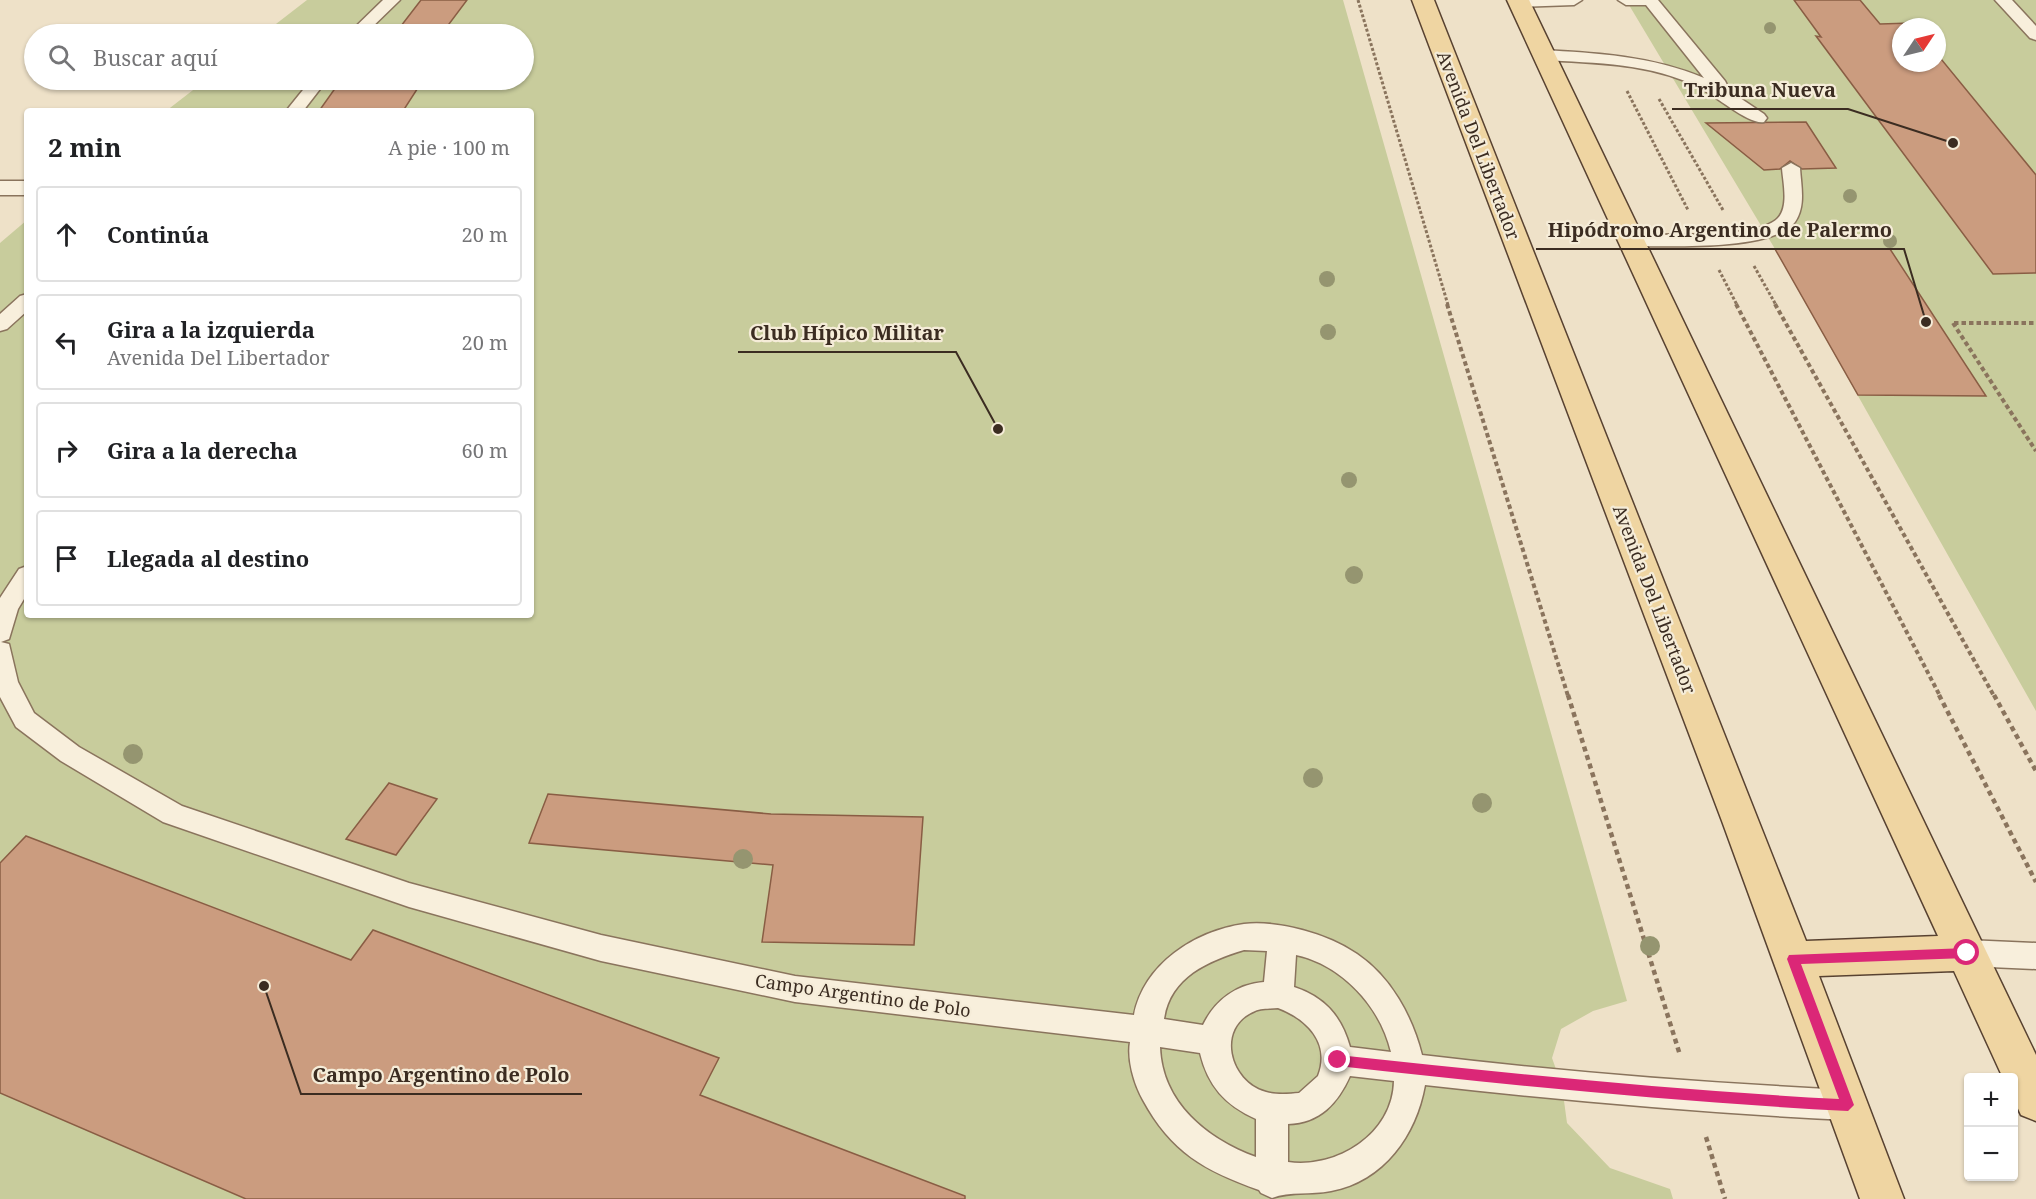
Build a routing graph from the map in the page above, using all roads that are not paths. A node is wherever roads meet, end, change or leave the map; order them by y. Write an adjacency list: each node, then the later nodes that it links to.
1 (392, 0): 8 (lane)
2 (1423, 0): 28 (main road, Avenida Del Libertador)
3 (1574, 0): 7 (lane)
4 (1626, 0): 5 (lane)
5 (1649, 0): 12 (lane)
6 (2003, 0): 9 (lane)
7 (1518, 1): 10 (main road)
8 (367, 24)
9 (2036, 35)
10 (1542, 55): 12 (lane); 18 (main road)
11 (311, 90): 13 (lane)
12 (1726, 94): 14 (lane)
13 (296, 108)
14 (1758, 118)
15 (1791, 168): 18 (lane)
16 (0, 188): 17 (street)
17 (24, 188)
18 (1633, 240): 26 (main road)
19 (24, 303): 20 (lane)
20 (0, 325)
21 (24, 579): 22 (lane)
22 (3, 609): 23 (lane)
23 (0, 633)
24 (0, 651): 30 (lane, Campo Argentino de Polo)
25 (1283, 938): 29 (lane); 30 (lane); 33 (lane)
26 (1967, 953): 27 (lane); 28 (main road); 34 (main road)
27 (2036, 956)
28 (1793, 959): 35 (main road, Avenida Del Libertador)
29 (1278, 995): 31 (lane); 32 (lane)
30 (1144, 1029): 31 (lane, Campo Argentino de Polo); 37 (lane)
31 (1213, 1041): 36 (lane)
32 (1338, 1060): 33 (lane); 36 (lane)
33 (1410, 1068): 35 (lane); 37 (lane)
34 (2036, 1101)
35 (1848, 1105): 38 (main road, Avenida Del Libertador)
36 (1272, 1110): 37 (lane)
37 (1272, 1182)
38 (1882, 1199)

